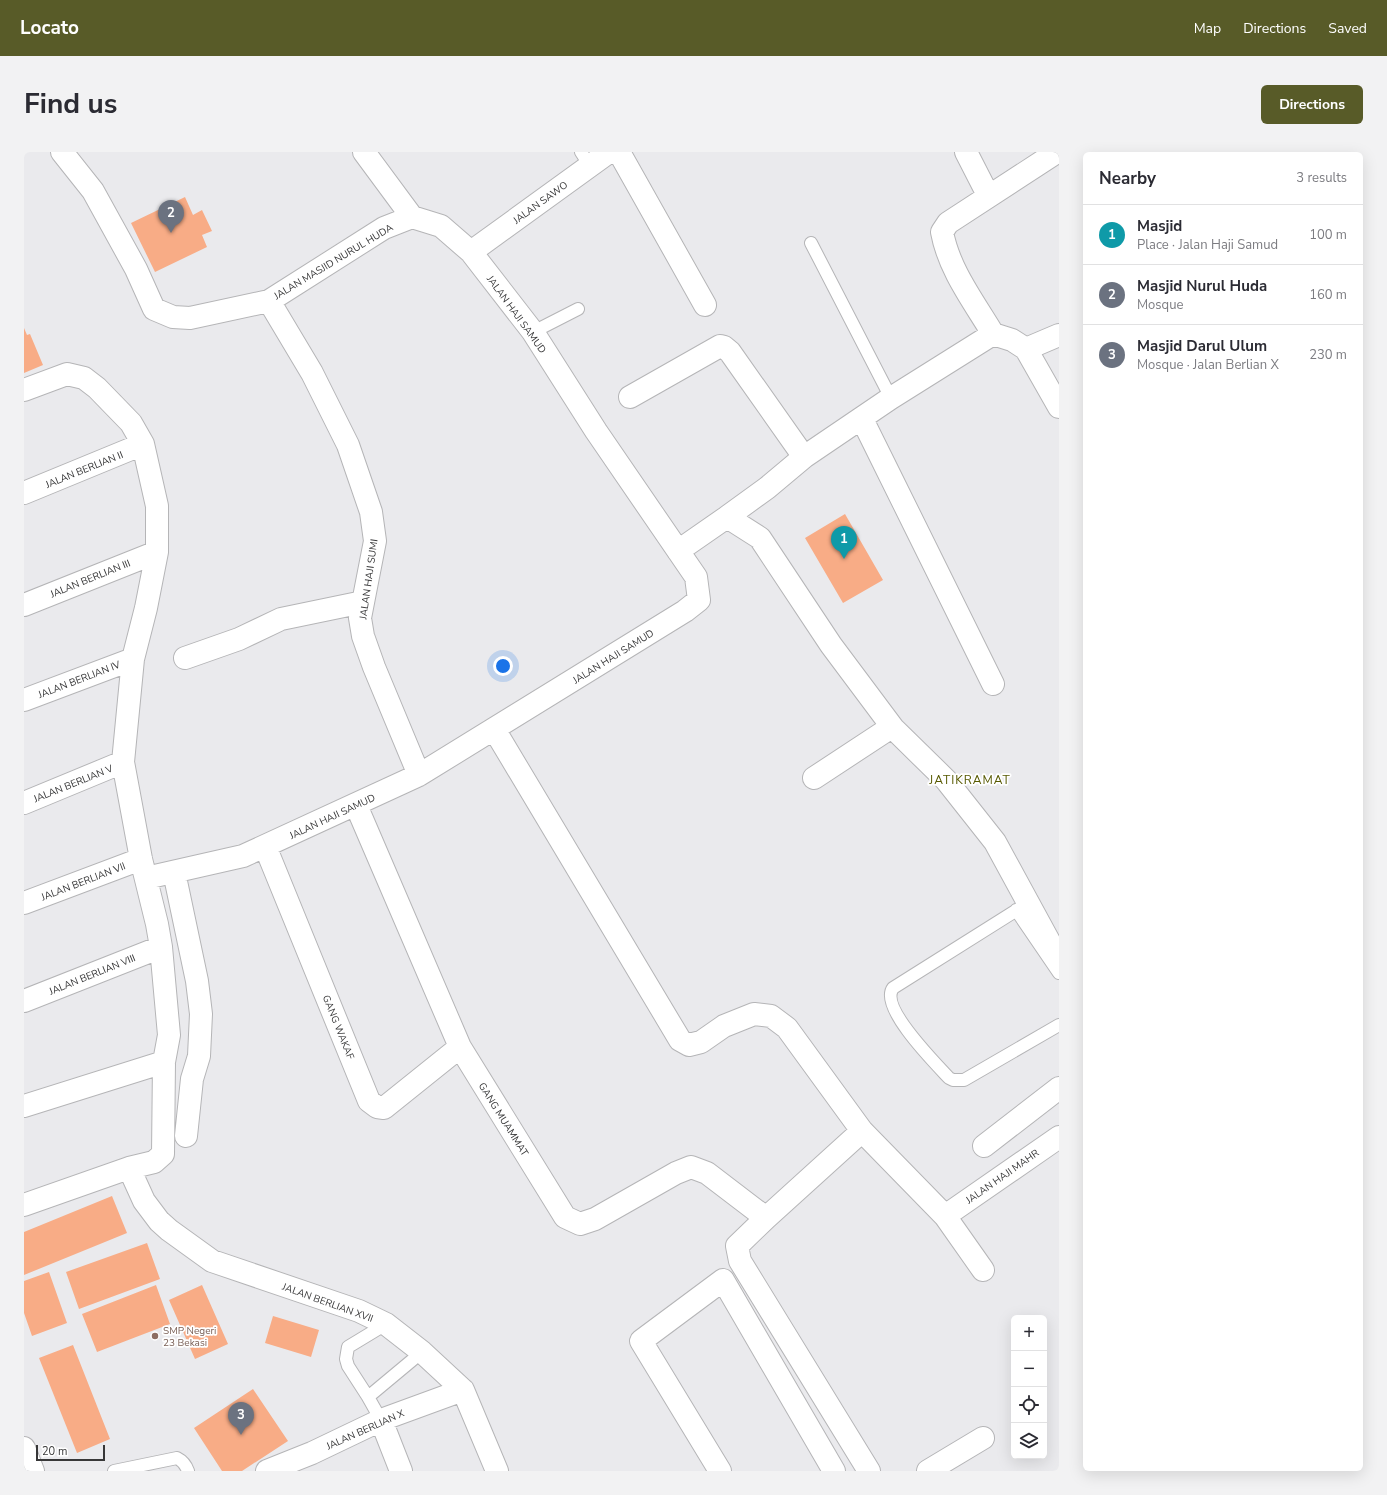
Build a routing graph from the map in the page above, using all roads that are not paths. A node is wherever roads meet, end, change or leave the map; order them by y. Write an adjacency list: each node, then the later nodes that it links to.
1 (62, 152): 12 (street, JALAN MASJID NURUL HUDA)
2 (364, 152): 9 (street)
3 (609, 152): 7 (street, JALAN SAWO)
4 (619, 152): 13 (street)
5 (966, 152): 8 (street)
6 (1057, 152): 8 (street)
7 (586, 159): 11 (street, JALAN SAWO)
8 (988, 196): 16 (street)
9 (412, 217): 11 (street); 12 (street, JALAN MASJID NURUL HUDA)
10 (810, 243): 21 (lane)
11 (471, 252): 15 (street, JALAN HAJI SAMUD)
12 (268, 301): 30 (street, JALAN HAJI SUMI)
13 (705, 305)
14 (578, 309): 15 (lane)
15 (533, 332): 28 (street, JALAN HAJI SAMUD)
16 (993, 334): 18 (street); 21 (street)
17 (1059, 335): 18 (street)
18 (1026, 350): 22 (street)
19 (24, 390): 24 (street)
20 (630, 397): 25 (street)
21 (891, 398): 23 (street)
22 (1059, 408)
23 (862, 419): 25 (street); 34 (street)
24 (143, 444): 26 (street, JALAN BERLIAN II); 29 (street)
25 (804, 457): 27 (street)
26 (24, 493)
27 (727, 517): 28 (street); 36 (street)
28 (678, 550): 37 (street, JALAN HAJI SAMUD)
29 (157, 552): 31 (street, JALAN BERLIAN III); 33 (street)
30 (363, 602): 32 (street); 39 (street, JALAN HAJI SUMI)
31 (24, 605)
32 (185, 658)
33 (133, 659): 35 (street, JALAN BERLIAN IV); 38 (street)
34 (993, 684)
35 (24, 700)
36 (893, 728): 40 (street); 47 (street)
37 (494, 729): 39 (street, JALAN HAJI SAMUD); 59 (street)
38 (123, 762): 41 (street, JALAN BERLIAN V); 44 (street)
39 (419, 775): 42 (street, JALAN HAJI SAMUD)
40 (814, 778)
41 (24, 803)
42 (356, 805): 43 (street, JALAN HAJI SAMUD); 55 (street, GANG MUAMMAT)
43 (265, 846): 45 (street, JALAN HAJI SAMUD); 55 (street, GANG WAKAF)
44 (144, 869): 45 (street, JALAN HAJI SAMUD); 46 (street, JALAN BERLIAN VII); 49 (street)
45 (174, 872): 51 (street)
46 (24, 904)
47 (1022, 907): 48 (street); 50 (lane); 53 (lane)
48 (1056, 946)
49 (160, 947): 52 (street, JALAN BERLIAN VIII); 54 (street)
50 (1059, 973)
51 (197, 981): 54 (street); 60 (street)
52 (24, 1001)
53 (1059, 1025)
54 (169, 1035): 56 (street)
55 (460, 1047): 66 (street, GANG MUAMMAT)
56 (164, 1062): 58 (street); 63 (street)
57 (1059, 1088): 62 (street)
58 (25, 1103)
59 (862, 1131): 65 (street); 66 (street)
60 (186, 1136)
61 (1059, 1137): 65 (street, JALAN HAJI MAHR)
62 (984, 1146)
63 (128, 1168): 64 (street); 68 (street, JALAN BERLIAN XVII)
64 (24, 1205)
65 (945, 1216): 67 (street)
66 (766, 1218): 84 (street)
67 (983, 1270)
68 (386, 1324): 69 (street, JALAN BERLIAN XVII); 71 (lane)
69 (422, 1352): 70 (street, JALAN BERLIAN XVII); 71 (lane)
70 (463, 1390): 72 (street, JALAN BERLIAN X); 81 (street, JALAN BERLIAN XVII)
71 (368, 1397): 72 (lane)
72 (381, 1420): 75 (street, JALAN BERLIAN X); 80 (street)
73 (983, 1438): 85 (street)
74 (24, 1448): 76 (street)
75 (295, 1466): 79 (street, JALAN BERLIAN X)
76 (33, 1471)
77 (114, 1471): 78 (lane)
78 (188, 1471)
79 (268, 1471)
80 (401, 1471)
81 (497, 1471)
82 (720, 1471): 83 (street)
83 (834, 1471)
84 (870, 1471)
85 (928, 1471)

